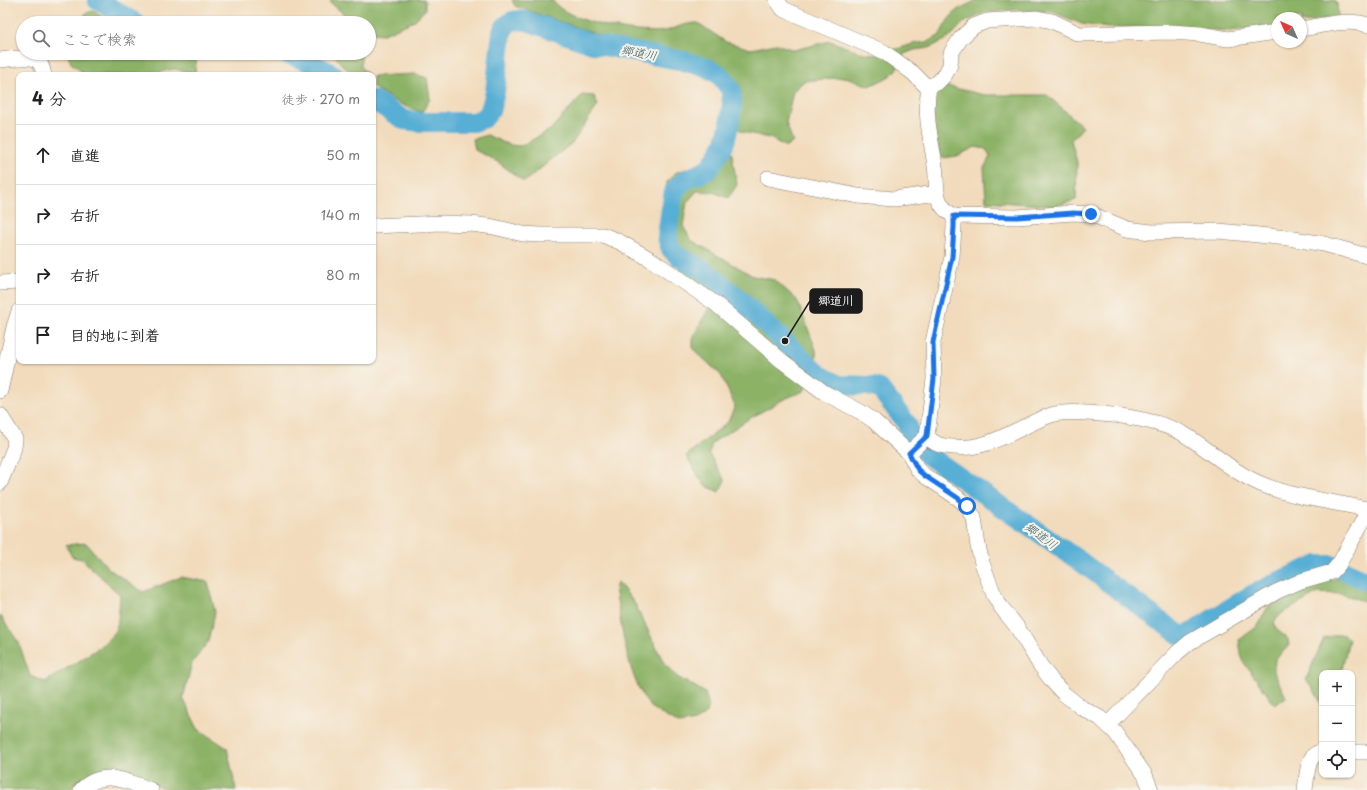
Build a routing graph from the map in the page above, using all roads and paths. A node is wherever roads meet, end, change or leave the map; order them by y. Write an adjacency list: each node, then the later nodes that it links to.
1 (777, 0): 9 (street)
2 (1367, 24): 3 (street)
3 (1307, 28)
4 (1271, 33): 9 (street)
5 (16, 59): 6 (street)
6 (0, 60)
7 (38, 60): 8 (street)
8 (43, 72)
9 (929, 86): 11 (street)
10 (768, 178): 11 (street)
11 (937, 193): 12 (street)
12 (954, 216): 14 (street); 20 (street)
13 (376, 226): 20 (street)
14 (1367, 256)
15 (16, 282): 16 (street)
16 (0, 283)
17 (16, 321): 18 (street)
18 (0, 391)
19 (0, 415): 21 (street)
20 (918, 444): 22 (street); 24 (street)
21 (0, 483)
22 (1367, 509)
23 (1367, 513): 24 (street)
24 (1108, 724): 30 (street)
25 (1319, 752): 31 (street)
26 (1355, 752): 27 (street)
27 (1367, 752)
28 (81, 790): 29 (street)
29 (151, 790)
30 (1151, 790)
31 (1305, 790)

